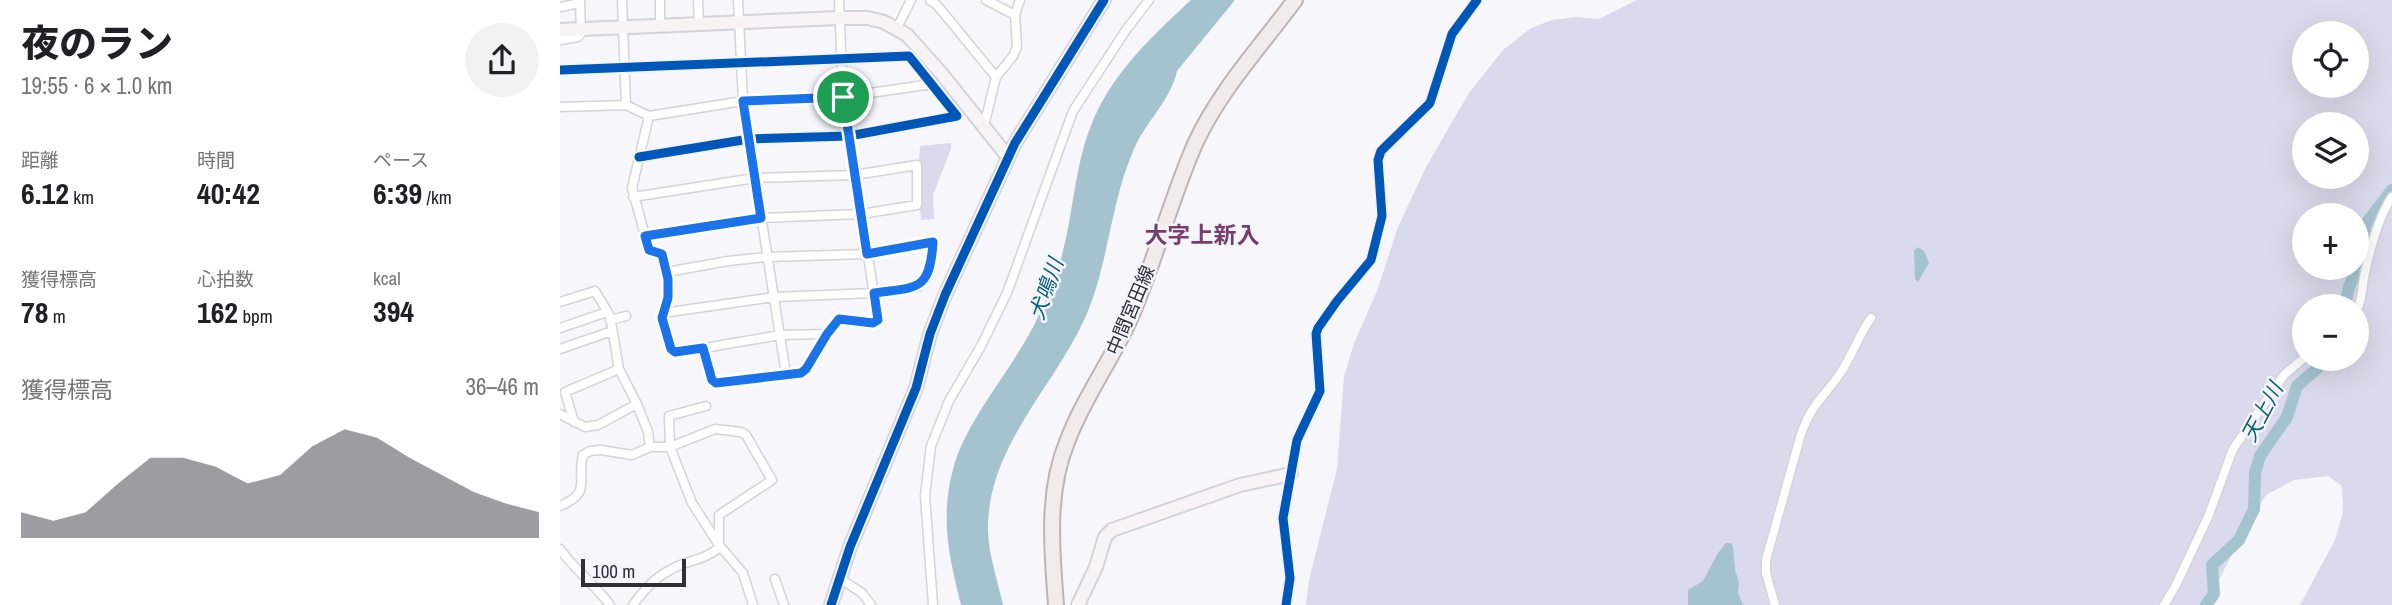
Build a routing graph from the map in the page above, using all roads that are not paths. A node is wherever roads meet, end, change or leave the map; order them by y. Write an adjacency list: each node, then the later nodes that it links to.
1 (622, 0): 21 (street)
2 (660, 0): 20 (street)
3 (698, 0): 19 (street)
4 (738, 0): 18 (street)
5 (839, 0): 17 (street)
6 (911, 0): 22 (street)
7 (930, 0): 30 (street)
8 (986, 0): 16 (street)
9 (1020, 0): 16 (street)
10 (1104, 0): 40 (street)
11 (1149, 0): 87 (street)
12 (1295, 0): 88 (main road, 中間宮田線)
13 (1477, 0): 75 (street)
14 (580, 1): 15 (street); 23 (street)
15 (560, 7)
16 (1015, 15): 30 (street)
17 (839, 18): 18 (street); 22 (street); 26 (street)
18 (739, 23): 19 (street); 27 (street)
19 (699, 24): 20 (street)
20 (660, 26): 21 (street)
21 (623, 27): 23 (street); 28 (street)
22 (897, 28): 37 (street)
23 (581, 29): 24 (street); 25 (street)
24 (560, 30)
25 (560, 40)
26 (841, 59): 27 (street); 31 (street); 32 (street)
27 (741, 63): 28 (street); 33 (street)
28 (625, 67): 29 (street); 34 (street)
29 (560, 70)
30 (996, 77): 37 (street)
31 (932, 84): 32 (street); 38 (street)
32 (843, 97): 33 (street); 38 (street)
33 (743, 101): 36 (street); 39 (street)
34 (626, 105): 35 (street); 36 (street)
35 (560, 107)
36 (649, 116): 41 (street)
37 (984, 126): 40 (street)
38 (849, 136): 39 (street); 42 (street)
39 (749, 139): 41 (street); 43 (street)
40 (1008, 157): 79 (street)
41 (639, 158): 45 (street)
42 (855, 175): 43 (street); 46 (street); 46 (street)
43 (755, 178): 45 (street); 47 (street)
44 (2392, 197): 53 (street)
45 (633, 198): 48 (street)
46 (861, 214): 47 (street); 49 (street)
47 (761, 218): 48 (street); 50 (street)
48 (645, 236): 51 (street)
49 (867, 254): 50 (street); 52 (street); 52 (street)
50 (767, 257): 51 (street); 54 (street)
51 (667, 272): 56 (street)
52 (874, 293): 54 (street); 62 (street)
53 (2361, 294)
54 (774, 297): 56 (street); 63 (street)
55 (560, 302): 57 (street)
56 (663, 313): 64 (street)
57 (609, 316): 58 (street); 60 (street); 61 (street)
58 (626, 316)
59 (1871, 318): 91 (street)
60 (560, 328)
61 (612, 331): 65 (street); 66 (street)
62 (827, 334): 63 (street); 68 (street)
63 (780, 335): 64 (street); 68 (street)
64 (703, 348): 68 (street)
65 (560, 349)
66 (619, 369): 69 (street); 72 (street)
67 (2292, 370): 92 (street)
68 (786, 374)
69 (637, 404): 72 (street); 73 (street)
70 (706, 406): 74 (street)
71 (560, 414): 72 (street)
72 (575, 422)
73 (650, 447): 74 (street); 76 (street)
74 (670, 447): 77 (street); 77 (street)
75 (1290, 474): 89 (street); 90 (street)
76 (561, 504)
77 (720, 546): 82 (street); 83 (street)
78 (560, 549): 81 (street)
79 (839, 578): 85 (street); 86 (street)
80 (775, 579): 84 (street)
81 (610, 605)
82 (634, 605)
83 (753, 605)
84 (784, 605)
85 (831, 605)
86 (870, 605)
87 (933, 605)
88 (1056, 605)
89 (1078, 605)
90 (1286, 605)
91 (1776, 605)
92 (2164, 605)

